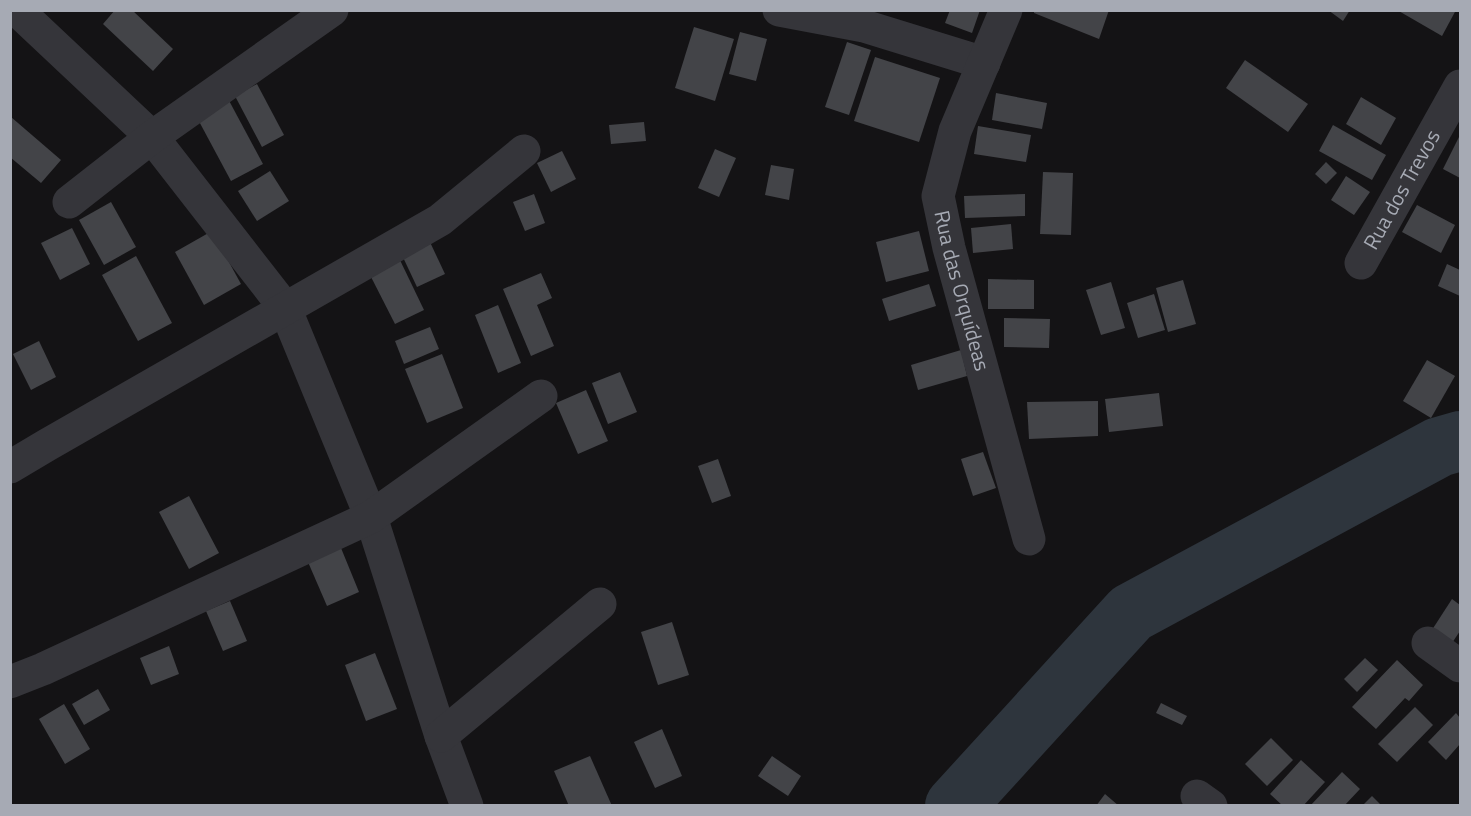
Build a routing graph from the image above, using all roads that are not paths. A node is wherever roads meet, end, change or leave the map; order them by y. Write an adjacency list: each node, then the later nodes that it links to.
1 (17, 10): 7 (street)
2 (332, 10): 7 (street)
3 (779, 10): 5 (street)
4 (1006, 10): 5 (street, Rua das Orquídeas)
5 (984, 63): 15 (street, Rua das Orquídeas)
6 (1461, 86): 10 (street, Rua dos Trevos)
7 (152, 137): 9 (street); 11 (street)
8 (524, 151): 11 (street)
9 (69, 202)
10 (1361, 263)
11 (285, 308): 13 (street); 14 (street)
12 (541, 396): 14 (street)
13 (10, 467)
14 (371, 517): 19 (street); 20 (street)
15 (1029, 539)
16 (600, 604): 20 (street)
17 (1428, 643): 18 (street)
18 (1461, 666)
19 (10, 682)
20 (441, 736): 21 (street)
21 (467, 806)

